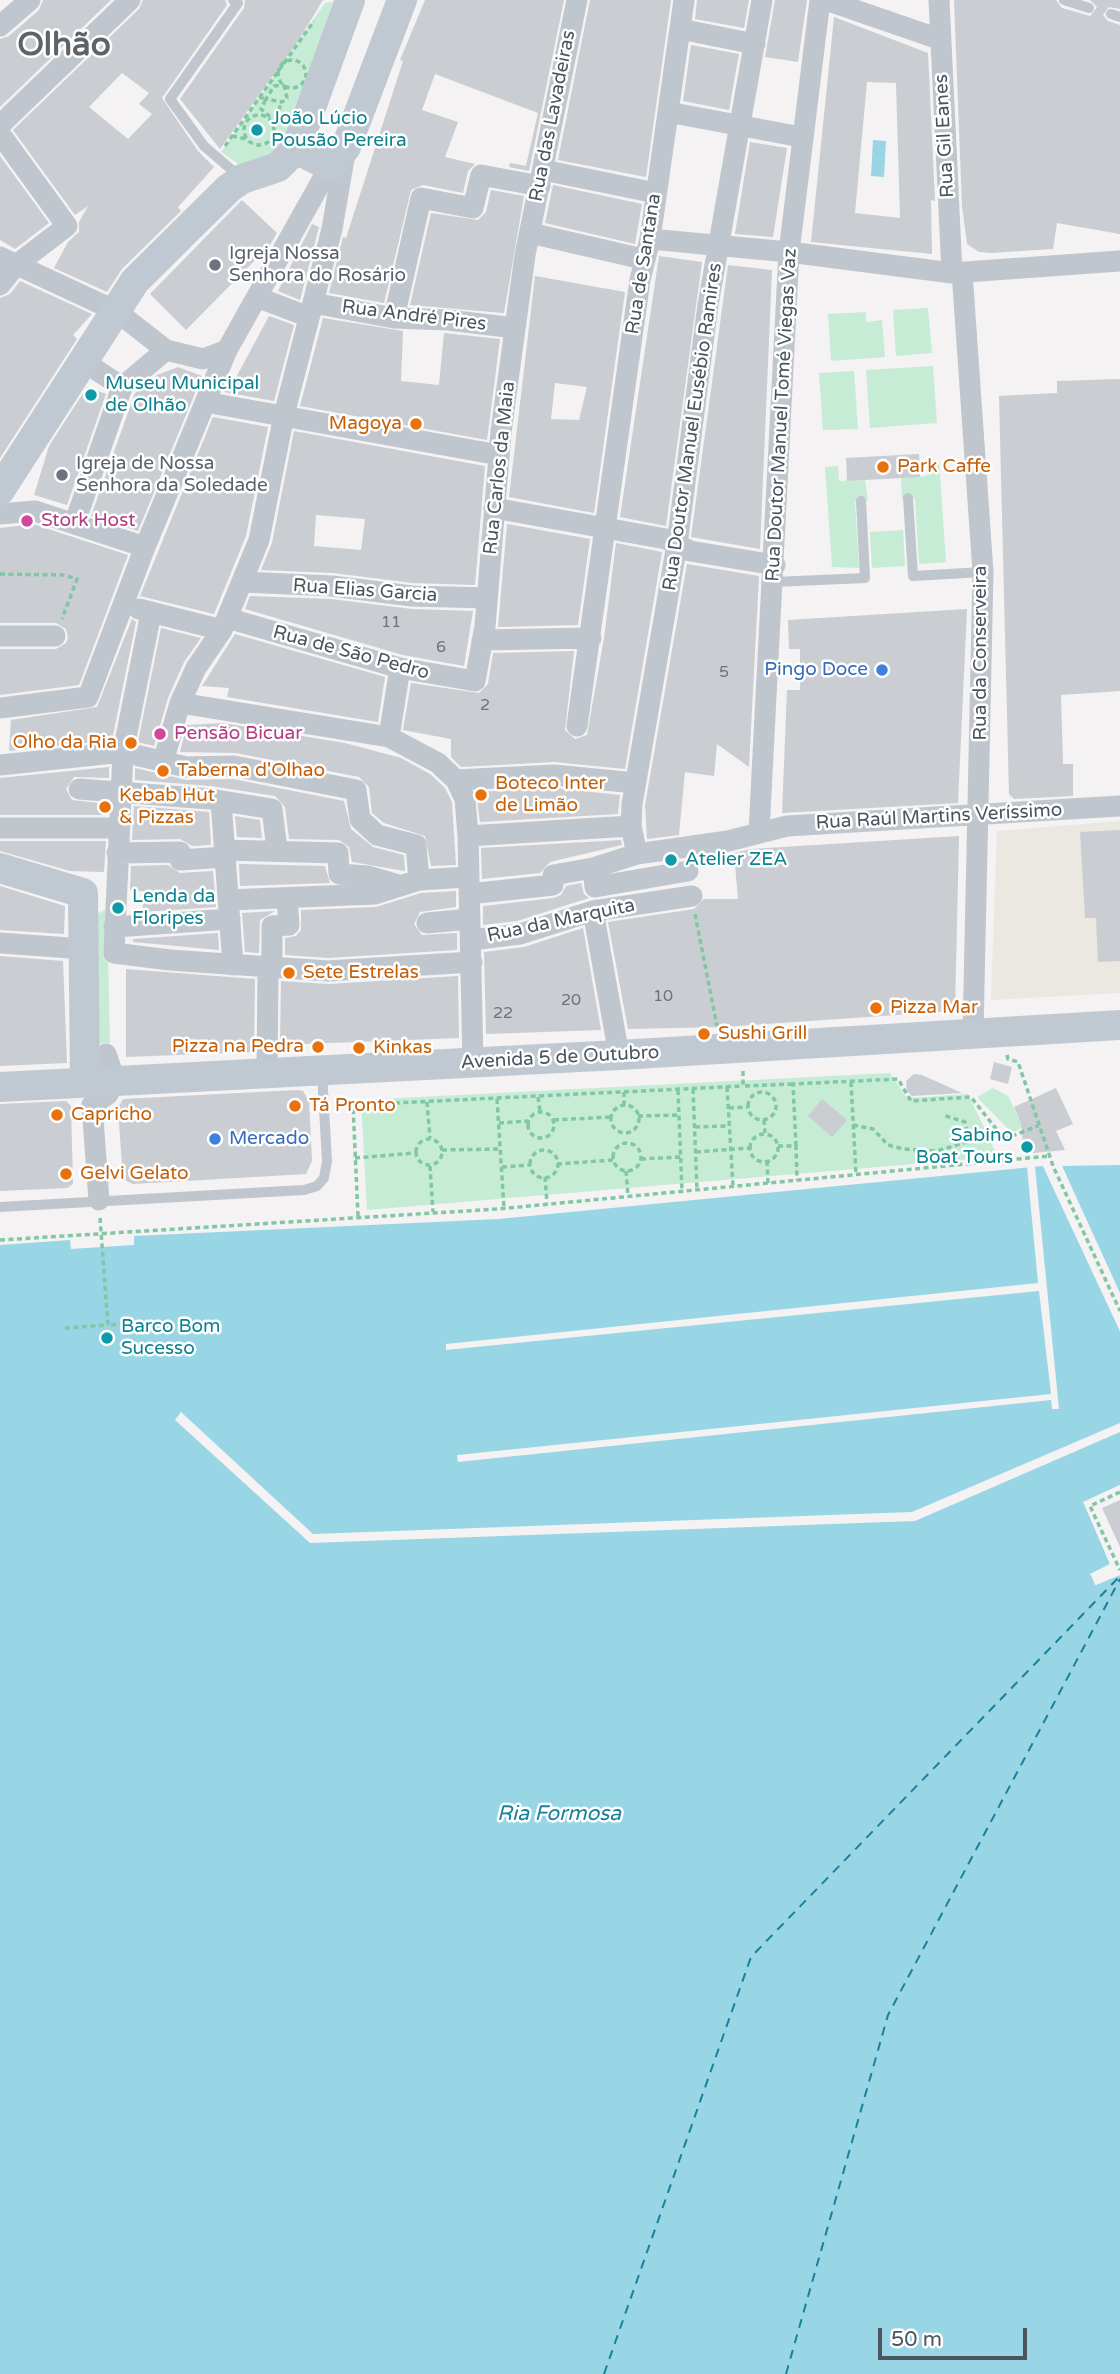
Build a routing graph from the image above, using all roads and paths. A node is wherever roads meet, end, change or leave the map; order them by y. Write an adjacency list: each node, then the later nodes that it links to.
1 (130, 0): 26 (street)
2 (233, 0): 37 (lane)
3 (350, 0): 33 (main road)
4 (402, 0): 35 (main road)
5 (576, 0): 36 (street, Rua das Lavadeiras)
6 (684, 0): 14 (street, Rua de Santana)
7 (762, 0): 16 (street, Rua Doutor Manuel Eusébio Ramires)
8 (820, 0): 31 (street, Rua Doutor Manuel Tomé Viegas Vaz)
9 (826, 0): 15 (street)
10 (939, 0): 15 (street, Rua Gil Eanes)
11 (1064, 0): 12 (lane)
12 (1089, 8)
13 (315, 20): 17 (path)
14 (680, 29): 16 (street); 22 (street, Rua de Santana)
15 (939, 39): 46 (street, Rua Gil Eanes)
16 (755, 44): 28 (street, Rua Doutor Manuel Eusébio Ramires)
17 (281, 65): 18 (path); 18 (path); 19 (path)
18 (284, 85): 20 (path); 21 (path)
19 (259, 97): 20 (path); 27 (path)
20 (266, 99): 21 (path); 23 (path)
21 (281, 104): 24 (path)
22 (668, 112): 28 (street); 38 (street, Rua de Santana)
23 (262, 113): 24 (path); 25 (path); 27 (path)
24 (274, 117): 25 (path)
25 (273, 123): 32 (path)
26 (0, 125)
27 (242, 126): 30 (path); 32 (path)
28 (741, 126): 31 (street); 40 (street, Rua Doutor Manuel Eusébio Ramires)
29 (0, 134): 44 (street)
30 (232, 135): 32 (path); 34 (path)
31 (801, 136): 42 (street, Rua Doutor Manuel Tomé Viegas Vaz)
32 (246, 138)
33 (296, 149): 35 (main road); 37 (main road)
34 (221, 152)
35 (338, 157): 48 (street); 50 (street)
36 (541, 178): 38 (street); 39 (street, Rua das Lavadeiras); 51 (street)
37 (242, 179): 49 (main road)
38 (656, 193): 41 (street, Rua de Santana)
39 (530, 233): 41 (street); 43 (street, Rua das Lavadeiras)
40 (720, 247): 41 (street); 42 (street); 67 (street, Rua Doutor Manuel Eusébio Ramires)
41 (647, 249): 66 (street, Rua de Santana)
42 (789, 252): 46 (street); 70 (street, Rua Doutor Manuel Tomé Viegas Vaz)
43 (525, 255): 52 (street, Rua Carlos da Maia)
44 (8, 261): 47 (street); 49 (street)
45 (1120, 261): 46 (street)
46 (957, 272): 69 (street, Rua da Conserveira)
47 (0, 285)
48 (259, 298): 50 (street, Rua André Pires); 54 (street)
49 (116, 310): 53 (street); 55 (main road)
50 (311, 310): 51 (street, Rua André Pires); 58 (street)
51 (394, 318): 52 (street, Rua André Pires)
52 (515, 328): 59 (street, Rua Carlos da Maia)
53 (166, 350): 54 (street); 56 (street)
54 (227, 350): 57 (street)
55 (83, 361): 56 (street); 60 (main road)
56 (121, 387): 65 (street)
57 (205, 402): 58 (street); 68 (street)
58 (284, 415): 59 (street); 72 (street)
59 (499, 455): 63 (street, Rua Carlos da Maia)
60 (0, 490)
61 (908, 498): 69 (lane)
62 (861, 501): 70 (lane)
63 (494, 508): 66 (street); 73 (street, Rua Carlos da Maia)
64 (0, 514): 65 (street)
65 (75, 522): 68 (street)
66 (606, 528): 67 (street); 79 (street, Rua de Santana)
67 (677, 544): 70 (street); 92 (street, Rua Doutor Manuel Eusébio Ramires)
68 (145, 547): 74 (street)
69 (983, 572): 98 (street, Rua da Conserveira)
70 (775, 573): 102 (street, Rua Doutor Manuel Tomé Viegas Vaz)
71 (0, 574): 78 (path)
72 (242, 582): 73 (street, Rua Elias Garcia); 76 (street)
73 (487, 598): 80 (street, Rua Carlos da Maia)
74 (123, 604): 75 (street, Rua de São Pedro); 84 (street)
75 (151, 613): 76 (street, Rua de São Pedro); 87 (street)
76 (225, 624): 81 (street, Rua de São Pedro); 83 (street)
77 (0, 636): 78 (street)
78 (55, 636)
79 (592, 638): 80 (street); 85 (street, Rua de Santana)
80 (482, 640): 82 (street, Rua Carlos da Maia)
81 (400, 668): 82 (street, Rua de São Pedro); 86 (street)
82 (475, 681)
83 (180, 703): 86 (street); 88 (street)
84 (0, 708)
85 (578, 726)
86 (389, 737): 91 (street)
87 (123, 752): 88 (street); 89 (street); 94 (street)
88 (163, 762): 90 (street)
89 (0, 765)
90 (253, 770): 96 (street); 111 (street)
91 (456, 780): 92 (street); 103 (street)
92 (635, 783): 99 (street, Rua Doutor Manuel Eusébio Ramires)
93 (79, 789): 94 (street)
94 (121, 792): 95 (street); 101 (street)
95 (221, 801): 96 (street); 106 (street)
96 (246, 805): 104 (street)
97 (1120, 806): 98 (street, Rua Raúl Martins Veríssimo)
98 (979, 817): 102 (street, Rua Raúl Martins Veríssimo); 129 (street, Rua da Conserveira)
99 (631, 826): 103 (street); 107 (street, Rua Doutor Manuel Eusébio Ramires)
100 (0, 828): 101 (street)
101 (119, 828): 105 (street)
102 (759, 832): 107 (street, Rua Raúl Martins Veríssimo)
103 (468, 836): 112 (street)
104 (277, 850): 106 (street); 111 (street)
105 (117, 853): 106 (street); 116 (street)
106 (225, 854): 117 (street)
107 (637, 854): 109 (street, Rua Raúl Martins Veríssimo)
108 (0, 868): 113 (main road)
109 (593, 868): 110 (street); 112 (street, Rua Raúl Martins Veríssimo)
110 (688, 871)
111 (409, 883): 112 (street); 115 (street)
112 (469, 885): 121 (street)
113 (83, 893): 116 (street); 123 (main road)
114 (692, 896): 118 (street, Rua da Marquita); 130 (path)
115 (287, 898): 117 (street); 126 (street)
116 (115, 906): 120 (street)
117 (229, 910): 120 (street); 125 (street)
118 (593, 911): 121 (street, Rua da Marquita); 131 (street)
119 (427, 923): 121 (street, Rua da Marquita)
120 (114, 928): 125 (street)
121 (470, 929): 124 (street)
122 (0, 943): 123 (street)
123 (84, 949): 134 (main road)
124 (472, 962): 126 (street); 132 (street)
125 (233, 965): 126 (street)
126 (270, 968): 135 (street)
127 (1120, 1025): 128 (main road, Avenida 5 de Outubro)
128 (1006, 1032): 129 (main road, Avenida 5 de Outubro); 161 (path)
129 (973, 1034): 130 (main road, Avenida 5 de Outubro)
130 (732, 1049): 131 (main road, Avenida 5 de Outubro); 138 (path)
131 (619, 1055): 132 (main road, Avenida 5 de Outubro)
132 (473, 1063): 133 (main road, Avenida 5 de Outubro)
133 (321, 1071): 135 (main road, Avenida 5 de Outubro); 196 (lane)
134 (102, 1072): 135 (main road, Avenida 5 de Outubro); 139 (main road, Avenida 5 de Outubro); 196 (street)
135 (267, 1074)
136 (851, 1082): 137 (path); 159 (path); 161 (path)
137 (793, 1084): 138 (path); 169 (path)
138 (743, 1086): 140 (path)
139 (0, 1087)
140 (727, 1087): 141 (path); 149 (path)
141 (693, 1089): 142 (path); 162 (path)
142 (678, 1090): 143 (path); 151 (path)
143 (624, 1093): 144 (path); 147 (path)
144 (538, 1097): 145 (path); 150 (path)
145 (497, 1099): 146 (path); 158 (path)
146 (426, 1102): 166 (path); 179 (path)
147 (624, 1106): 153 (path); 154 (path)
148 (748, 1107): 149 (path); 156 (path); 156 (path)
149 (728, 1108): 160 (path)
150 (540, 1111): 155 (path); 157 (path)
151 (679, 1115): 153 (path); 178 (path)
152 (943, 1115): 159 (path)
153 (638, 1116): 163 (path)
154 (611, 1117): 155 (path); 163 (path)
155 (554, 1120): 165 (path)
156 (764, 1120): 164 (path)
157 (528, 1121): 158 (path); 165 (path)
158 (499, 1123): 171 (path)
159 (853, 1125): 188 (path)
160 (729, 1126): 162 (path); 172 (path)
161 (1038, 1126): 177 (path)
162 (695, 1127): 175 (path)
163 (625, 1133): 167 (path)
164 (765, 1133): 168 (path); 170 (path)
165 (542, 1138): 174 (path)
166 (430, 1139): 173 (path); 176 (path)
167 (626, 1143): 180 (path); 181 (path)
168 (778, 1146): 169 (path); 182 (path)
169 (796, 1146): 190 (path)
170 (750, 1148): 172 (path); 182 (path)
171 (500, 1149): 173 (path); 186 (path)
172 (731, 1149): 175 (path); 192 (path)
173 (442, 1150): 185 (path)
174 (543, 1150): 183 (path); 184 (path)
175 (696, 1152): 193 (path)
176 (415, 1153): 179 (path); 185 (path)
177 (1049, 1156): 188 (path); 204 (path)
178 (681, 1157): 180 (path); 194 (path)
179 (355, 1158): 201 (path)
180 (640, 1159): 187 (path)
181 (614, 1160): 183 (path); 187 (path)
182 (767, 1161): 191 (path)
183 (557, 1164): 189 (path)
184 (530, 1165): 186 (path); 189 (path)
185 (430, 1166): 200 (path)
186 (502, 1167): 199 (path)
187 (626, 1171): 195 (path)
188 (856, 1175): 190 (path)
189 (545, 1178): 197 (path)
190 (797, 1180): 191 (path)
191 (768, 1183): 192 (path)
192 (733, 1186): 193 (path)
193 (697, 1190): 194 (path)
194 (682, 1191): 195 (path)
195 (628, 1196): 197 (path)
196 (99, 1200): 198 (lane)
197 (547, 1204): 199 (path)
198 (0, 1207)
199 (504, 1208): 200 (path)
200 (433, 1212): 201 (path)
201 (358, 1217): 202 (path)
202 (101, 1233): 203 (path); 206 (path)
203 (0, 1240)
204 (1120, 1311)
205 (149, 1322): 206 (path)
206 (108, 1325): 207 (path)
207 (65, 1328)
208 (1120, 1492): 209 (path)
209 (1120, 1570)

